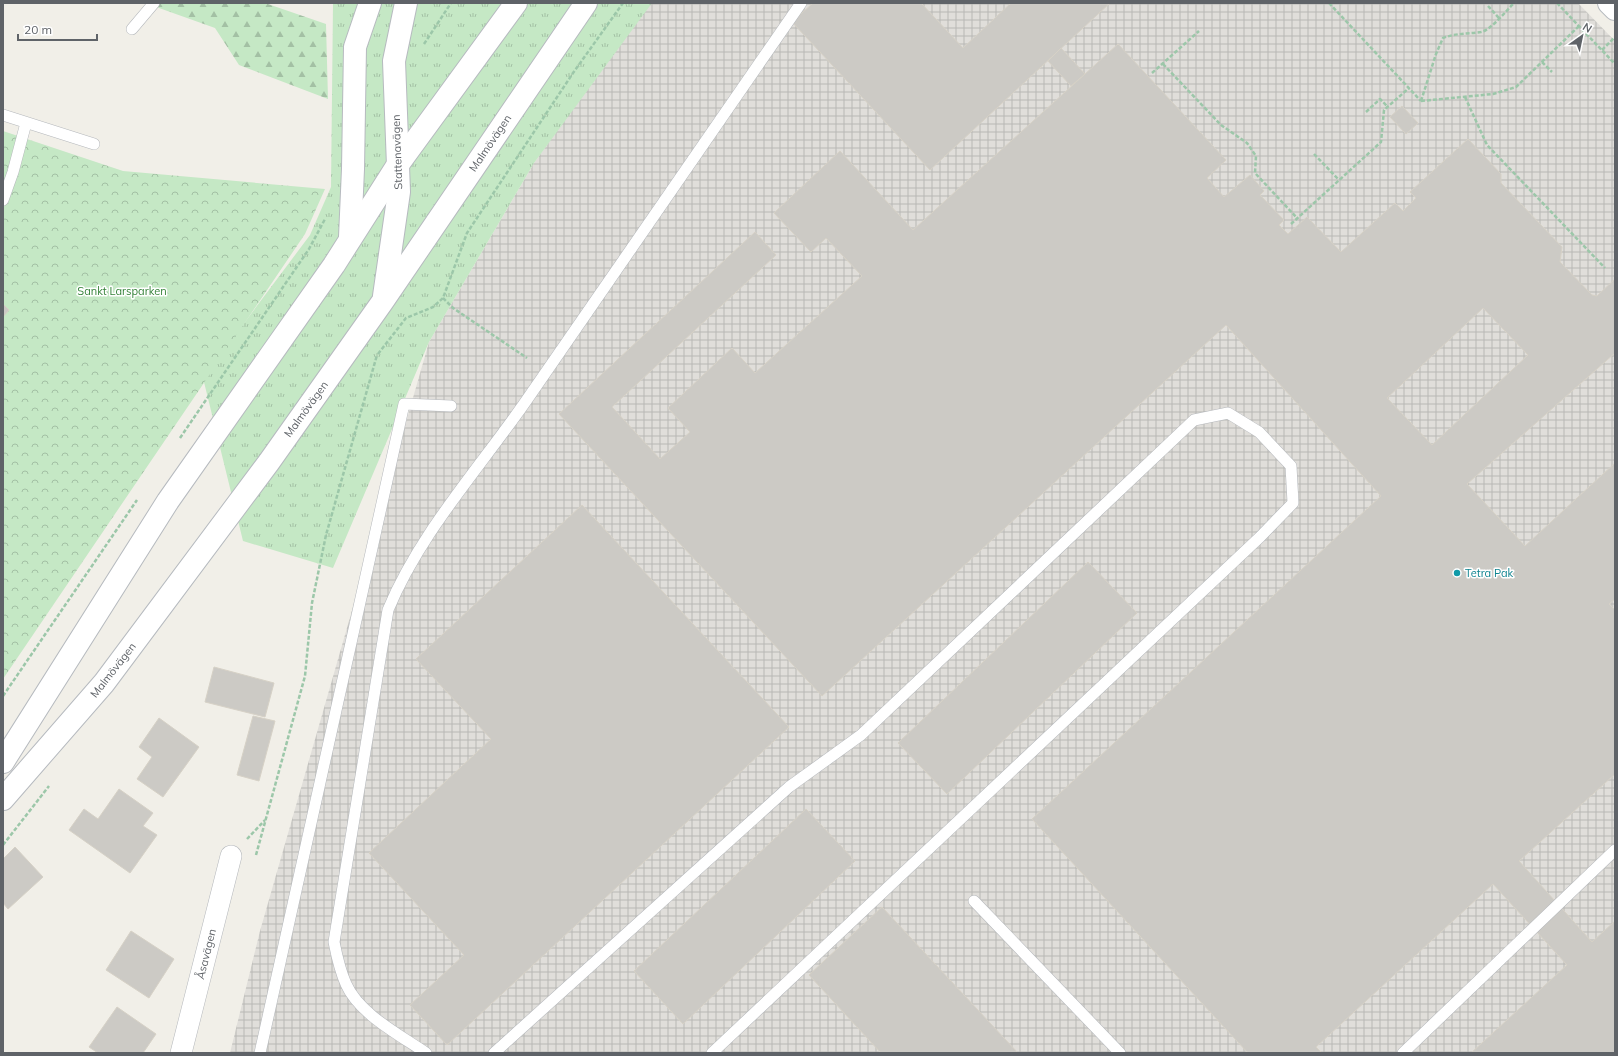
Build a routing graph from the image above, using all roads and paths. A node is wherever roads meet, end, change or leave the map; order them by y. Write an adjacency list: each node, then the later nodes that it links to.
1 (154, 3): 16 (lane)
2 (370, 3): 39 (main road)
3 (406, 3): 34 (main road, Stattenavägen)
4 (516, 3): 34 (main road)
5 (586, 3): 44 (main road, Malmövägen)
6 (623, 3): 43 (path)
7 (801, 3): 58 (lane)
8 (1328, 3): 25 (path)
9 (1514, 3): 14 (path)
10 (1557, 3): 15 (path)
11 (1609, 3): 13 (main road)
12 (1488, 6): 14 (path)
13 (1615, 9)
14 (1499, 18): 27 (path)
15 (1579, 26): 19 (path); 20 (path)
16 (132, 29)
17 (1199, 31): 21 (path)
18 (1615, 37): 19 (path)
19 (1602, 50): 22 (path)
20 (1542, 62): 23 (path); 26 (path)
21 (1163, 64): 24 (path); 37 (path)
22 (1615, 64)
23 (1552, 72)
24 (1152, 74)
25 (1409, 88): 27 (path); 28 (path)
26 (1465, 97): 27 (path); 42 (path)
27 (1421, 101)
28 (1388, 107): 29 (path); 35 (path)
29 (1366, 112)
30 (3, 115): 31 (lane)
31 (26, 123): 32 (lane); 36 (lane)
32 (94, 144)
33 (1314, 154): 35 (path)
34 (397, 166): 39 (main road); 44 (main road, Stattenavägen)
35 (1339, 180): 37 (path)
36 (3, 200)
37 (1297, 218): 38 (path)
38 (1290, 224)
39 (350, 238): 41 (main road)
40 (309, 249): 41 (path)
41 (334, 265): 50 (main road)
42 (1605, 268)
43 (443, 298): 45 (path); 46 (path)
44 (383, 301): 45 (path); 51 (main road, Malmövägen)
45 (406, 318): 54 (path)
46 (526, 358)
47 (451, 406): 57 (lane)
48 (10, 685): 49 (path)
49 (3, 692)
50 (3, 762)
51 (3, 799)
52 (1615, 850): 62 (lane)
53 (231, 856): 56 (street, Åsavägen)
54 (255, 857)
55 (974, 900): 61 (lane)
56 (181, 1053)
57 (260, 1053)
58 (426, 1053)
59 (494, 1053): 60 (lane)
60 (712, 1053)
61 (1120, 1053)
62 (1403, 1053)

